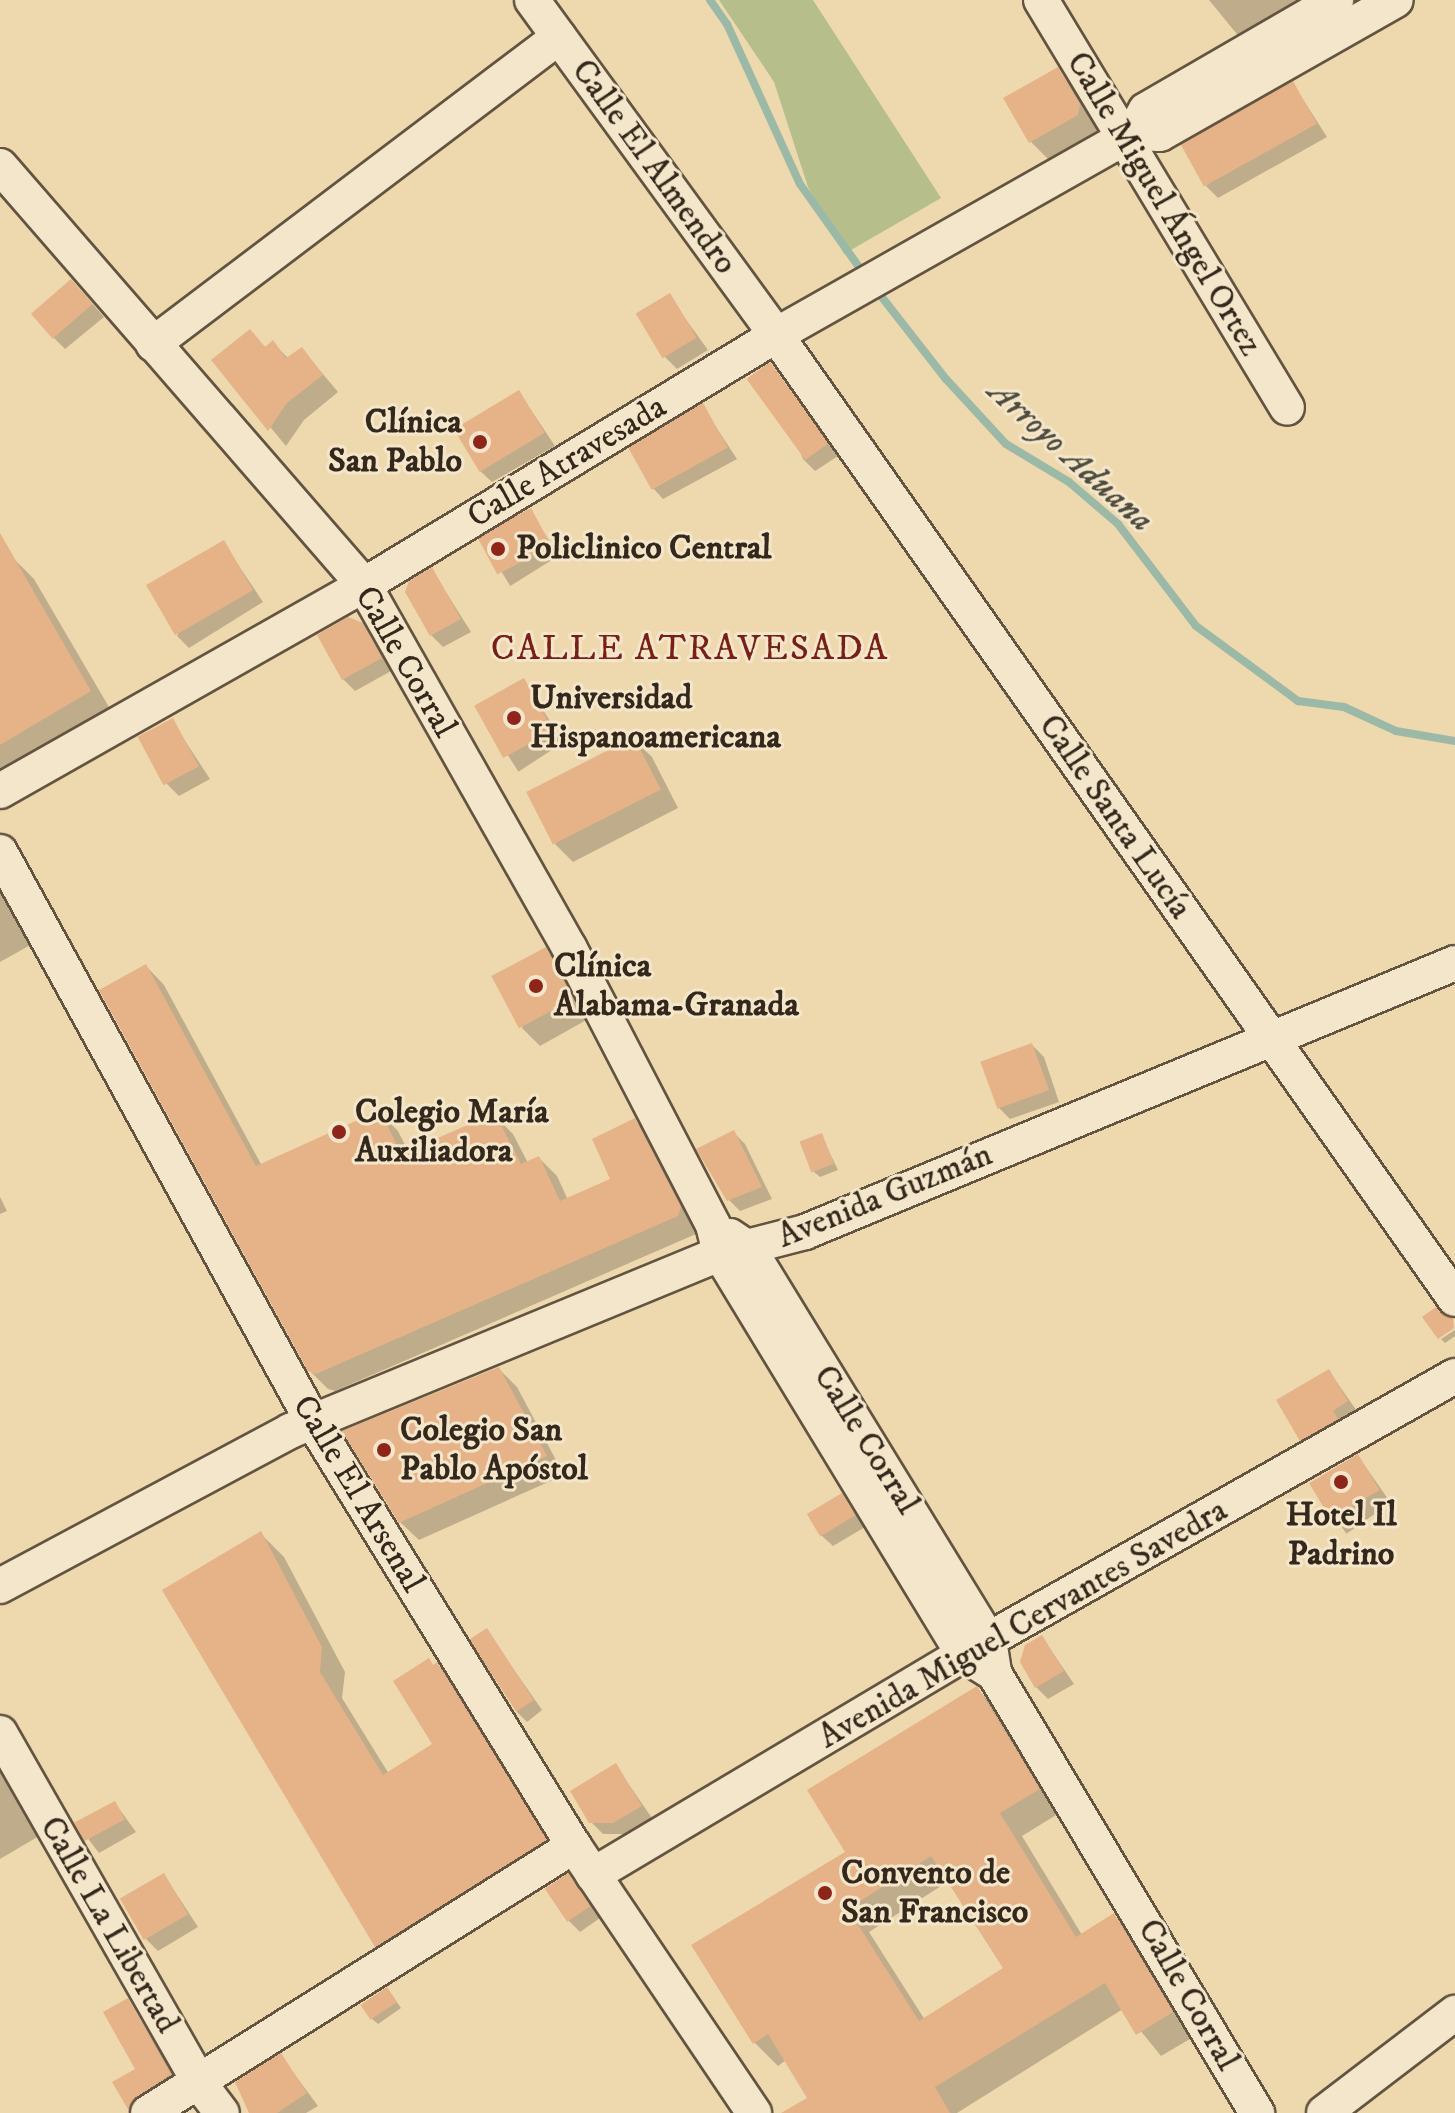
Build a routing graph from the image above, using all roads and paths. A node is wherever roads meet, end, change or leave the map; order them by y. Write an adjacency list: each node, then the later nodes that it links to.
1 (532, 0): 6 (street, Calle El Almendro)
2 (1041, 0): 7 (street, Calle Miguel Ángel Ortez)
3 (1336, 0): 5 (street, Calle Atravesada)
4 (1396, 0): 5 (street, Calle Atravesada)
5 (1310, 32): 7 (street, Calle Atravesada)
6 (559, 37): 9 (street, Calle El Almendro); 10 (street)
7 (1128, 136): 9 (street, Calle Atravesada); 11 (street, Calle Miguel Ángel Ortez)
8 (0, 166): 10 (street, Calle Corral)
9 (776, 335): 12 (street, Calle Atravesada); 16 (street, Calle Santa Lucía)
10 (153, 344): 12 (street, Calle Corral)
11 (1287, 407)
12 (364, 585): 13 (street, Calle Atravesada); 17 (street, Calle Corral)
13 (0, 791)
14 (0, 852): 20 (street, Calle El Arsenal)
15 (1455, 963): 16 (street, Avenida Guzmán)
16 (1272, 1040): 17 (street, Avenida Guzmán); 18 (street, Calle Santa Lucía)
17 (727, 1243): 20 (street, Avenida Guzmán); 22 (street, Calle Corral)
18 (1455, 1299)
19 (1455, 1376): 22 (street, Avenida Miguel Cervantes Savedra)
20 (313, 1422): 21 (street, Avenida Guzmán); 24 (street, Calle El Arsenal)
21 (0, 1586)
22 (982, 1656): 25 (street, Avenida Miguel Cervantes Savedra); 31 (street, Calle Corral)
23 (0, 1733): 27 (street, Calle La Libertad)
24 (574, 1846): 25 (street, Calle El Arsenal); 27 (street)
25 (593, 1875): 30 (street, Calle El Arsenal)
26 (1455, 2013): 32 (street)
27 (200, 2084): 28 (street); 29 (street, Calle La Libertad)
28 (148, 2113)
29 (222, 2113)
30 (754, 2113)
31 (1257, 2113)
32 (1324, 2113)

